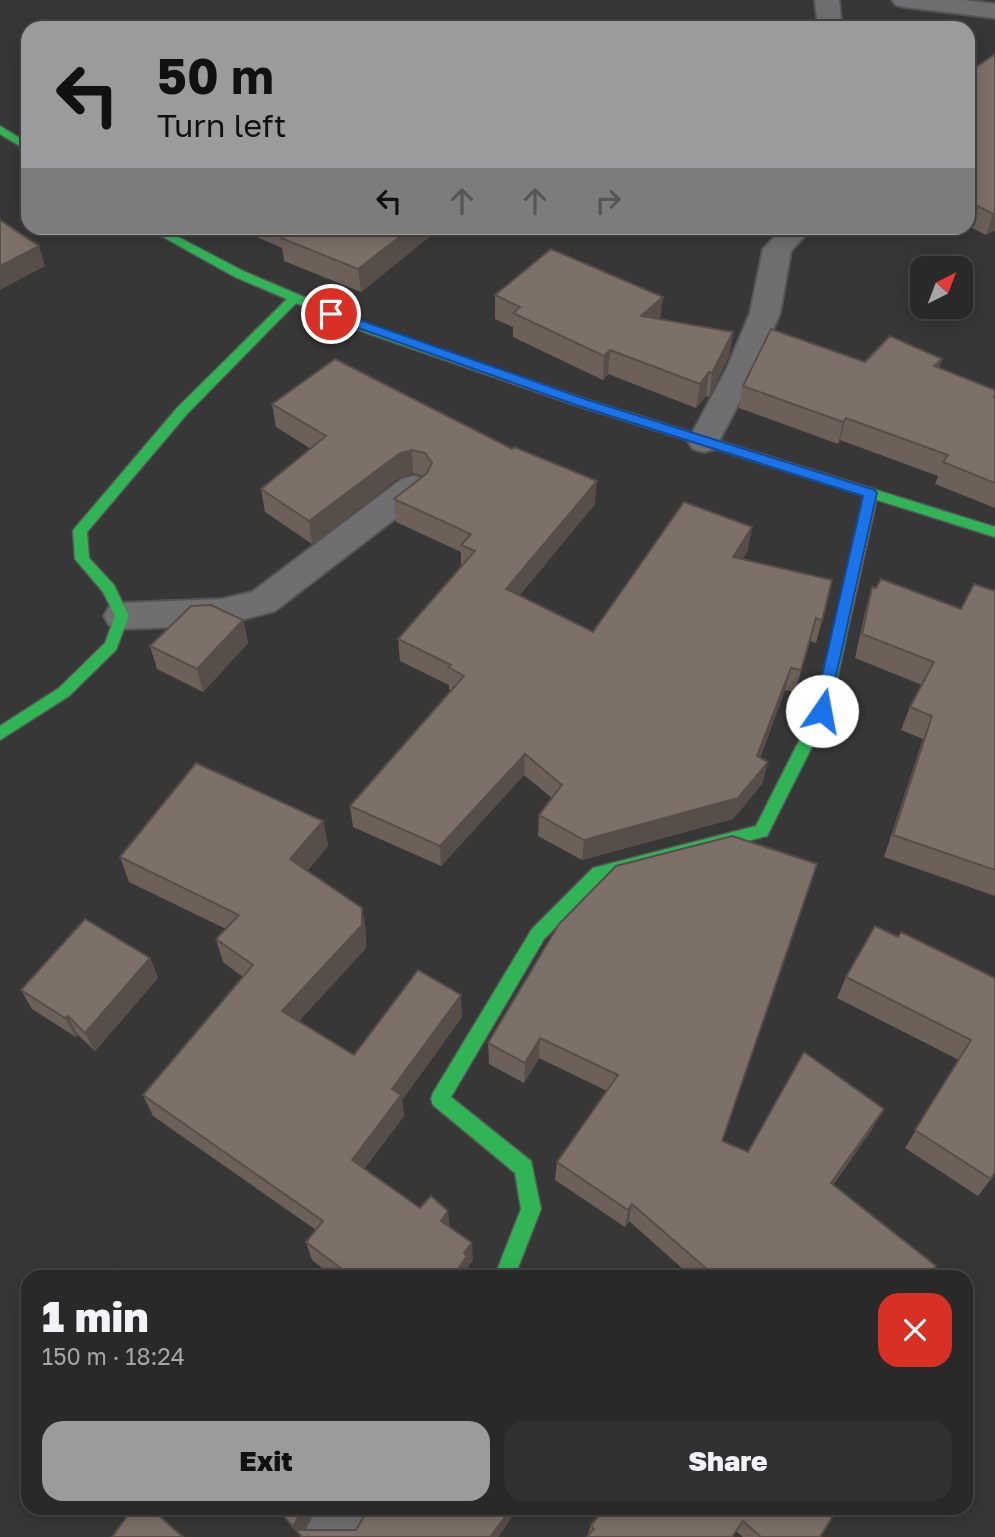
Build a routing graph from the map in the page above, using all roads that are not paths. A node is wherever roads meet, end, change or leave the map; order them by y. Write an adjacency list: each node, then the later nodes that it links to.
1 (827, 0): 4 (street)
2 (904, 0): 3 (street)
3 (995, 11)
4 (829, 21)
5 (0, 129): 6 (street)
6 (21, 143)
7 (166, 235): 9 (street)
8 (791, 235): 10 (street)
9 (292, 299): 10 (street); 14 (street)
10 (704, 440): 12 (street)
11 (414, 486): 14 (street)
12 (871, 493): 13 (street); 16 (street)
13 (995, 532)
14 (122, 616): 15 (street)
15 (0, 734)
16 (507, 1270)
17 (345, 1515): 18 (street)
18 (329, 1537)

